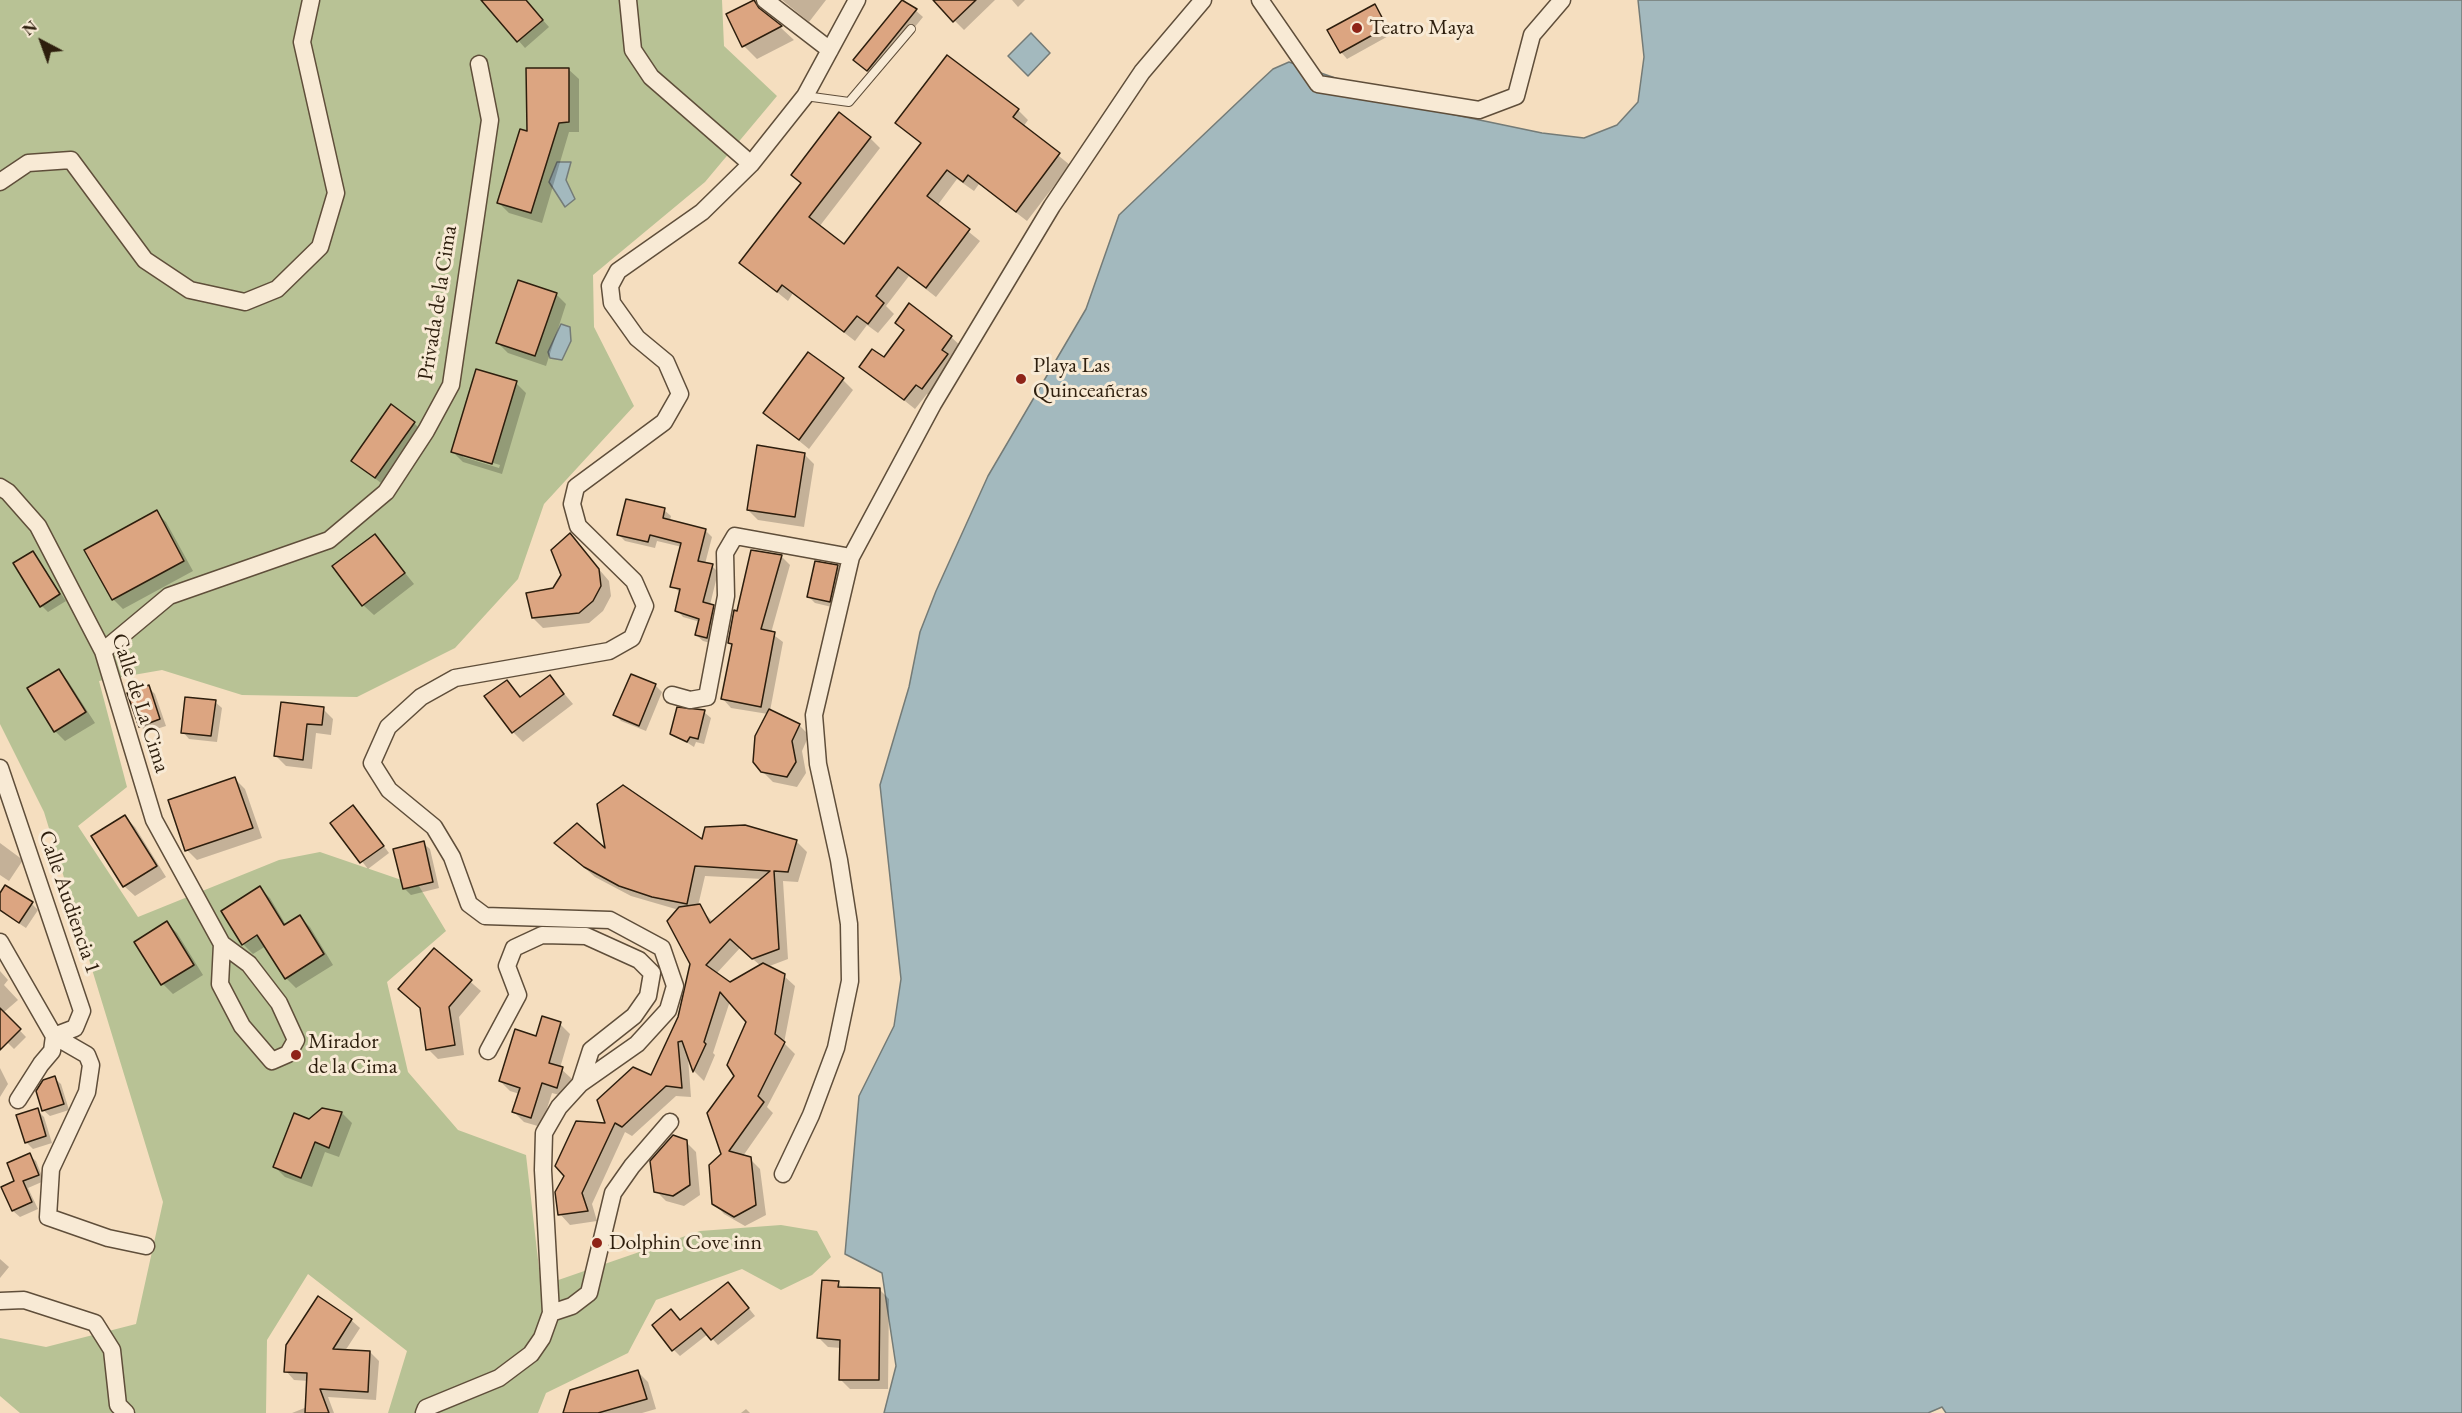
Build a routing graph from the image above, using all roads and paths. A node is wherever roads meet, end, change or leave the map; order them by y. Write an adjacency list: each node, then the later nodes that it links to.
1 (311, 0): 13 (street)
2 (628, 0): 12 (street)
3 (765, 0): 9 (street)
4 (857, 0): 9 (street)
5 (1203, 0): 15 (street)
6 (1260, 0): 7 (street)
7 (1562, 0)
8 (911, 29): 11 (lane)
9 (830, 50): 11 (street)
10 (479, 64): 16 (street, Privada de la Cima)
11 (805, 96): 12 (street)
12 (752, 164): 23 (street)
13 (0, 182)
14 (0, 488): 16 (street, Calle de La Cima)
15 (851, 557): 17 (street); 26 (street)
16 (103, 651): 20 (street, Calle de La Cima)
17 (672, 695)
18 (0, 768): 21 (street, Calle Audiencia 1)
19 (0, 942): 21 (street)
20 (222, 944): 20 (street)
21 (54, 1036): 24 (street); 27 (street)
22 (488, 1051): 23 (street)
23 (580, 1084): 29 (street)
24 (18, 1100)
25 (670, 1122): 29 (street)
26 (783, 1174)
27 (146, 1246)
28 (0, 1300): 30 (street)
29 (551, 1313): 31 (street)
30 (126, 1413)
31 (424, 1413)

